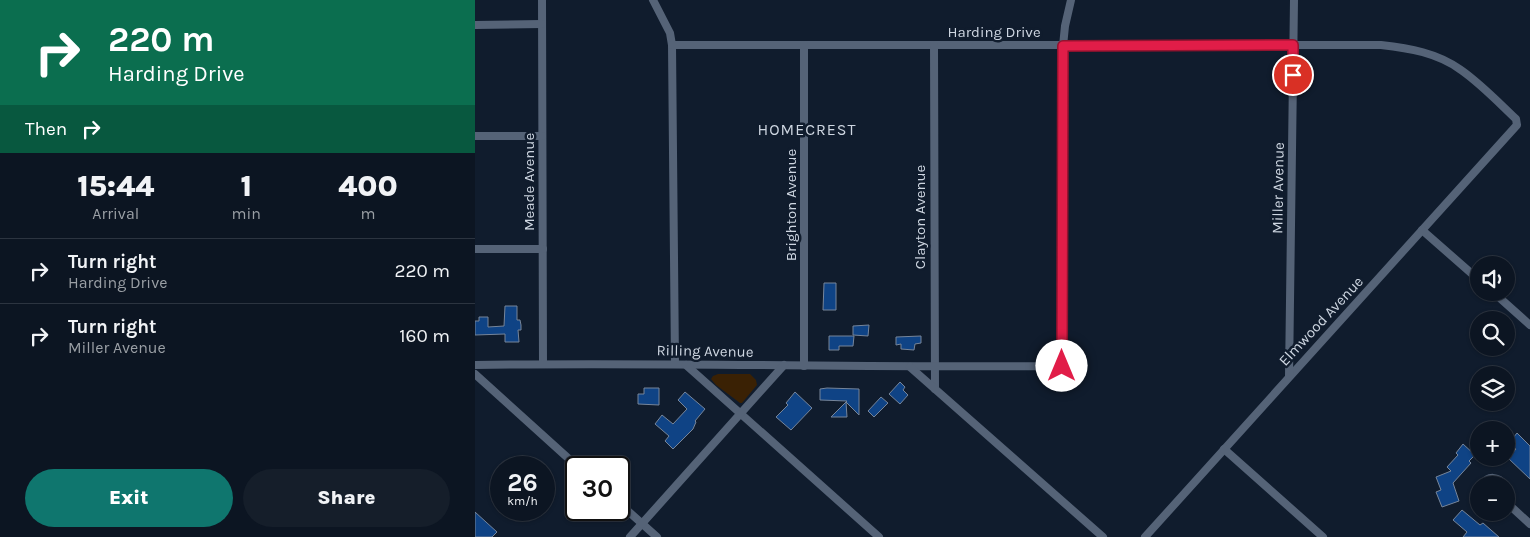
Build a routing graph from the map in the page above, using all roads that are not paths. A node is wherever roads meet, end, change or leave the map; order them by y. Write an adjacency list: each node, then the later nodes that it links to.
1 (542, 0): 5 (street, Meade Avenue)
2 (653, 0): 8 (street)
3 (1071, 0): 11 (street)
4 (1294, 0): 9 (street, Miller Avenue)
5 (543, 24): 6 (street); 14 (street, Meade Avenue)
6 (475, 25)
7 (804, 44): 8 (street, Harding Drive); 10 (street, Harding Drive); 26 (street, Brighton Avenue)
8 (672, 45): 23 (street)
9 (1293, 45): 11 (street, Harding Drive); 12 (street, Harding Drive); 30 (street, Miller Avenue)
10 (934, 46): 11 (street, Harding Drive); 28 (street, Clayton Avenue)
11 (1063, 46): 28 (street, Rilling Avenue)
12 (1517, 125): 15 (street, Elmwood Avenue)
13 (475, 136): 14 (street)
14 (542, 136): 17 (street, Meade Avenue)
15 (1422, 230): 18 (street); 30 (street, Elmwood Avenue)
16 (475, 249): 17 (street)
17 (543, 249): 22 (street, Meade Avenue)
18 (1470, 272)
19 (1503, 301): 20 (street)
20 (1530, 326)
21 (475, 364): 22 (street, Rilling Avenue)
22 (543, 364): 23 (street, Rilling Avenue)
23 (675, 364): 24 (street, Rilling Avenue)
24 (686, 365): 25 (street, Rilling Avenue); 32 (street)
25 (784, 366): 26 (street, Rilling Avenue); 32 (street)
26 (804, 366): 27 (street, Rilling Avenue)
27 (910, 367): 28 (street, Rilling Avenue); 31 (street)
28 (935, 367): 31 (street, Clayton Avenue)
29 (475, 374): 34 (street)
30 (1289, 376): 33 (street, Elmwood Avenue)
31 (935, 389): 42 (street)
32 (741, 413): 37 (street); 41 (street)
33 (1224, 449): 43 (street, Elmwood Avenue); 44 (street)
34 (566, 456)
35 (1515, 510): 38 (street)
36 (630, 513): 37 (street)
37 (642, 524): 39 (street); 40 (street)
38 (1530, 524)
39 (630, 537)
40 (657, 537)
41 (879, 537)
42 (1103, 537)
43 (1145, 537)
44 (1323, 537)

